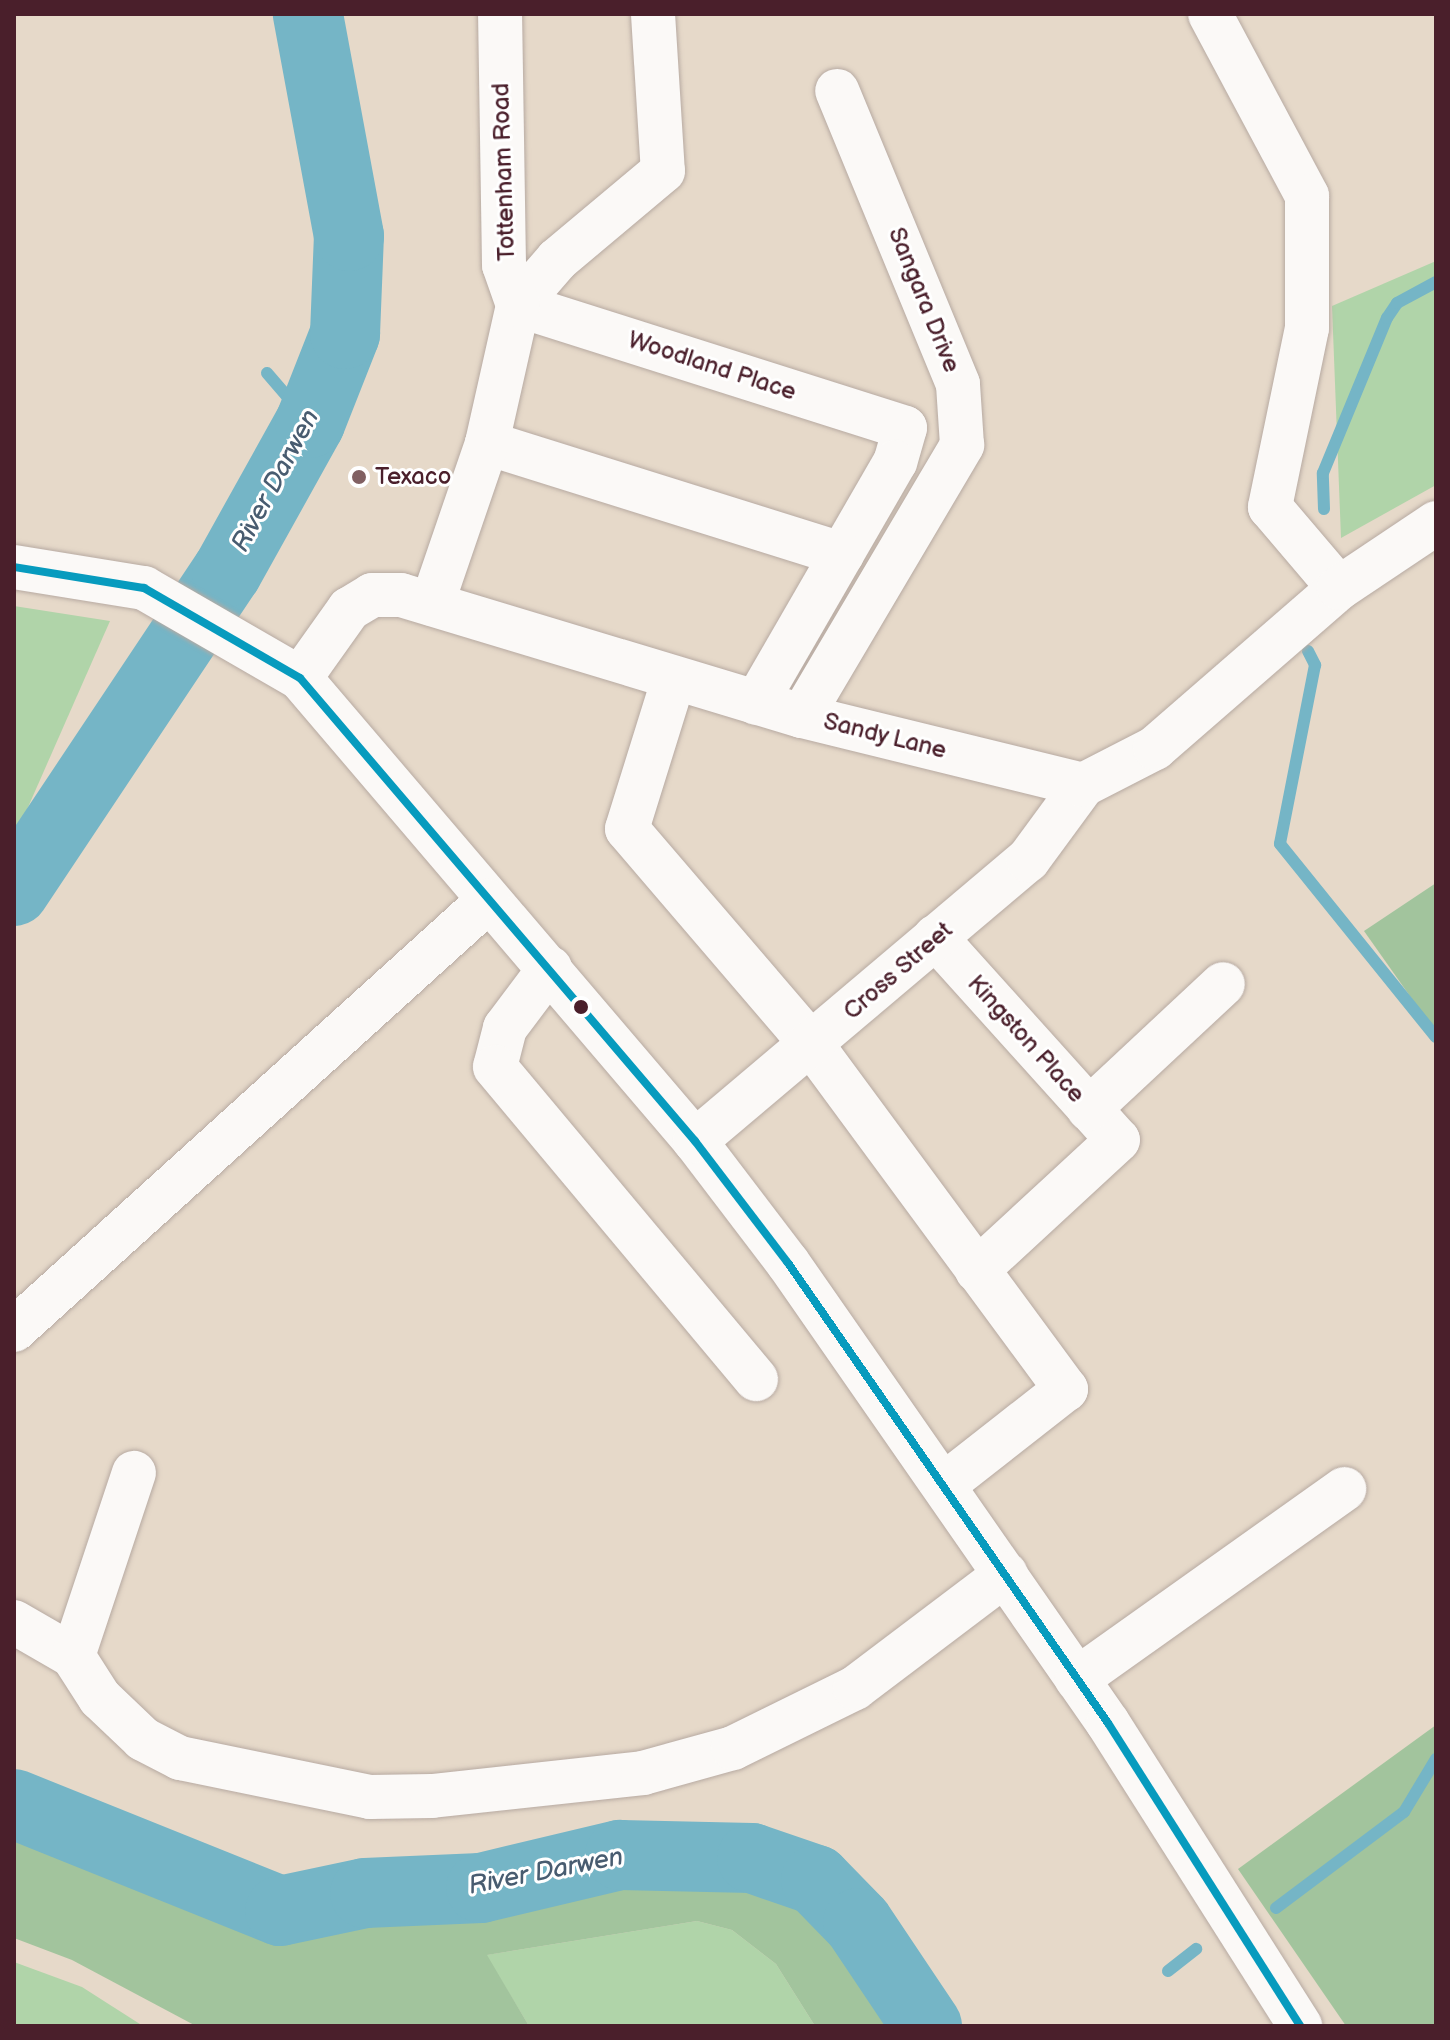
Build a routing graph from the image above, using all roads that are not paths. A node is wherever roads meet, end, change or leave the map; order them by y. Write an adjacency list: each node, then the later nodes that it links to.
1 (500, 14): 5 (street, Tottenham Road)
2 (653, 14): 5 (street)
3 (1210, 14): 10 (street)
4 (837, 91): 15 (street, Sangara Drive)
5 (518, 305): 6 (street); 8 (street, Woodland Place)
6 (487, 443): 8 (street); 11 (street)
7 (1436, 523): 10 (street)
8 (842, 554): 14 (street)
9 (14, 567): 12 (street)
10 (1339, 588): 16 (street)
11 (432, 604): 12 (street, Sandy Lane); 13 (street, Sandy Lane)
12 (300, 678): 17 (street)
13 (674, 678): 14 (street, Sandy Lane); 21 (street)
14 (756, 703): 15 (street, Sandy Lane)
15 (802, 716): 16 (street, Sandy Lane)
16 (1083, 785): 18 (street, Cross Street)
17 (488, 901): 19 (street); 25 (street)
18 (935, 937): 21 (street, Cross Street); 22 (street, Kingston Place)
19 (550, 968): 23 (street); 26 (street)
20 (1223, 984): 22 (street)
21 (812, 1045): 23 (street, Cross Street); 24 (street)
22 (1089, 1109): 24 (street, Kingston Place)
23 (695, 1141): 28 (street)
24 (977, 1270): 28 (street)
25 (14, 1330)
26 (756, 1379)
27 (134, 1473): 32 (street)
28 (946, 1483): 30 (street)
29 (1344, 1489): 33 (street)
30 (1006, 1574): 32 (street); 33 (street)
31 (14, 1622): 32 (street)
32 (73, 1656)
33 (1077, 1679): 34 (street)
34 (1300, 2026)

